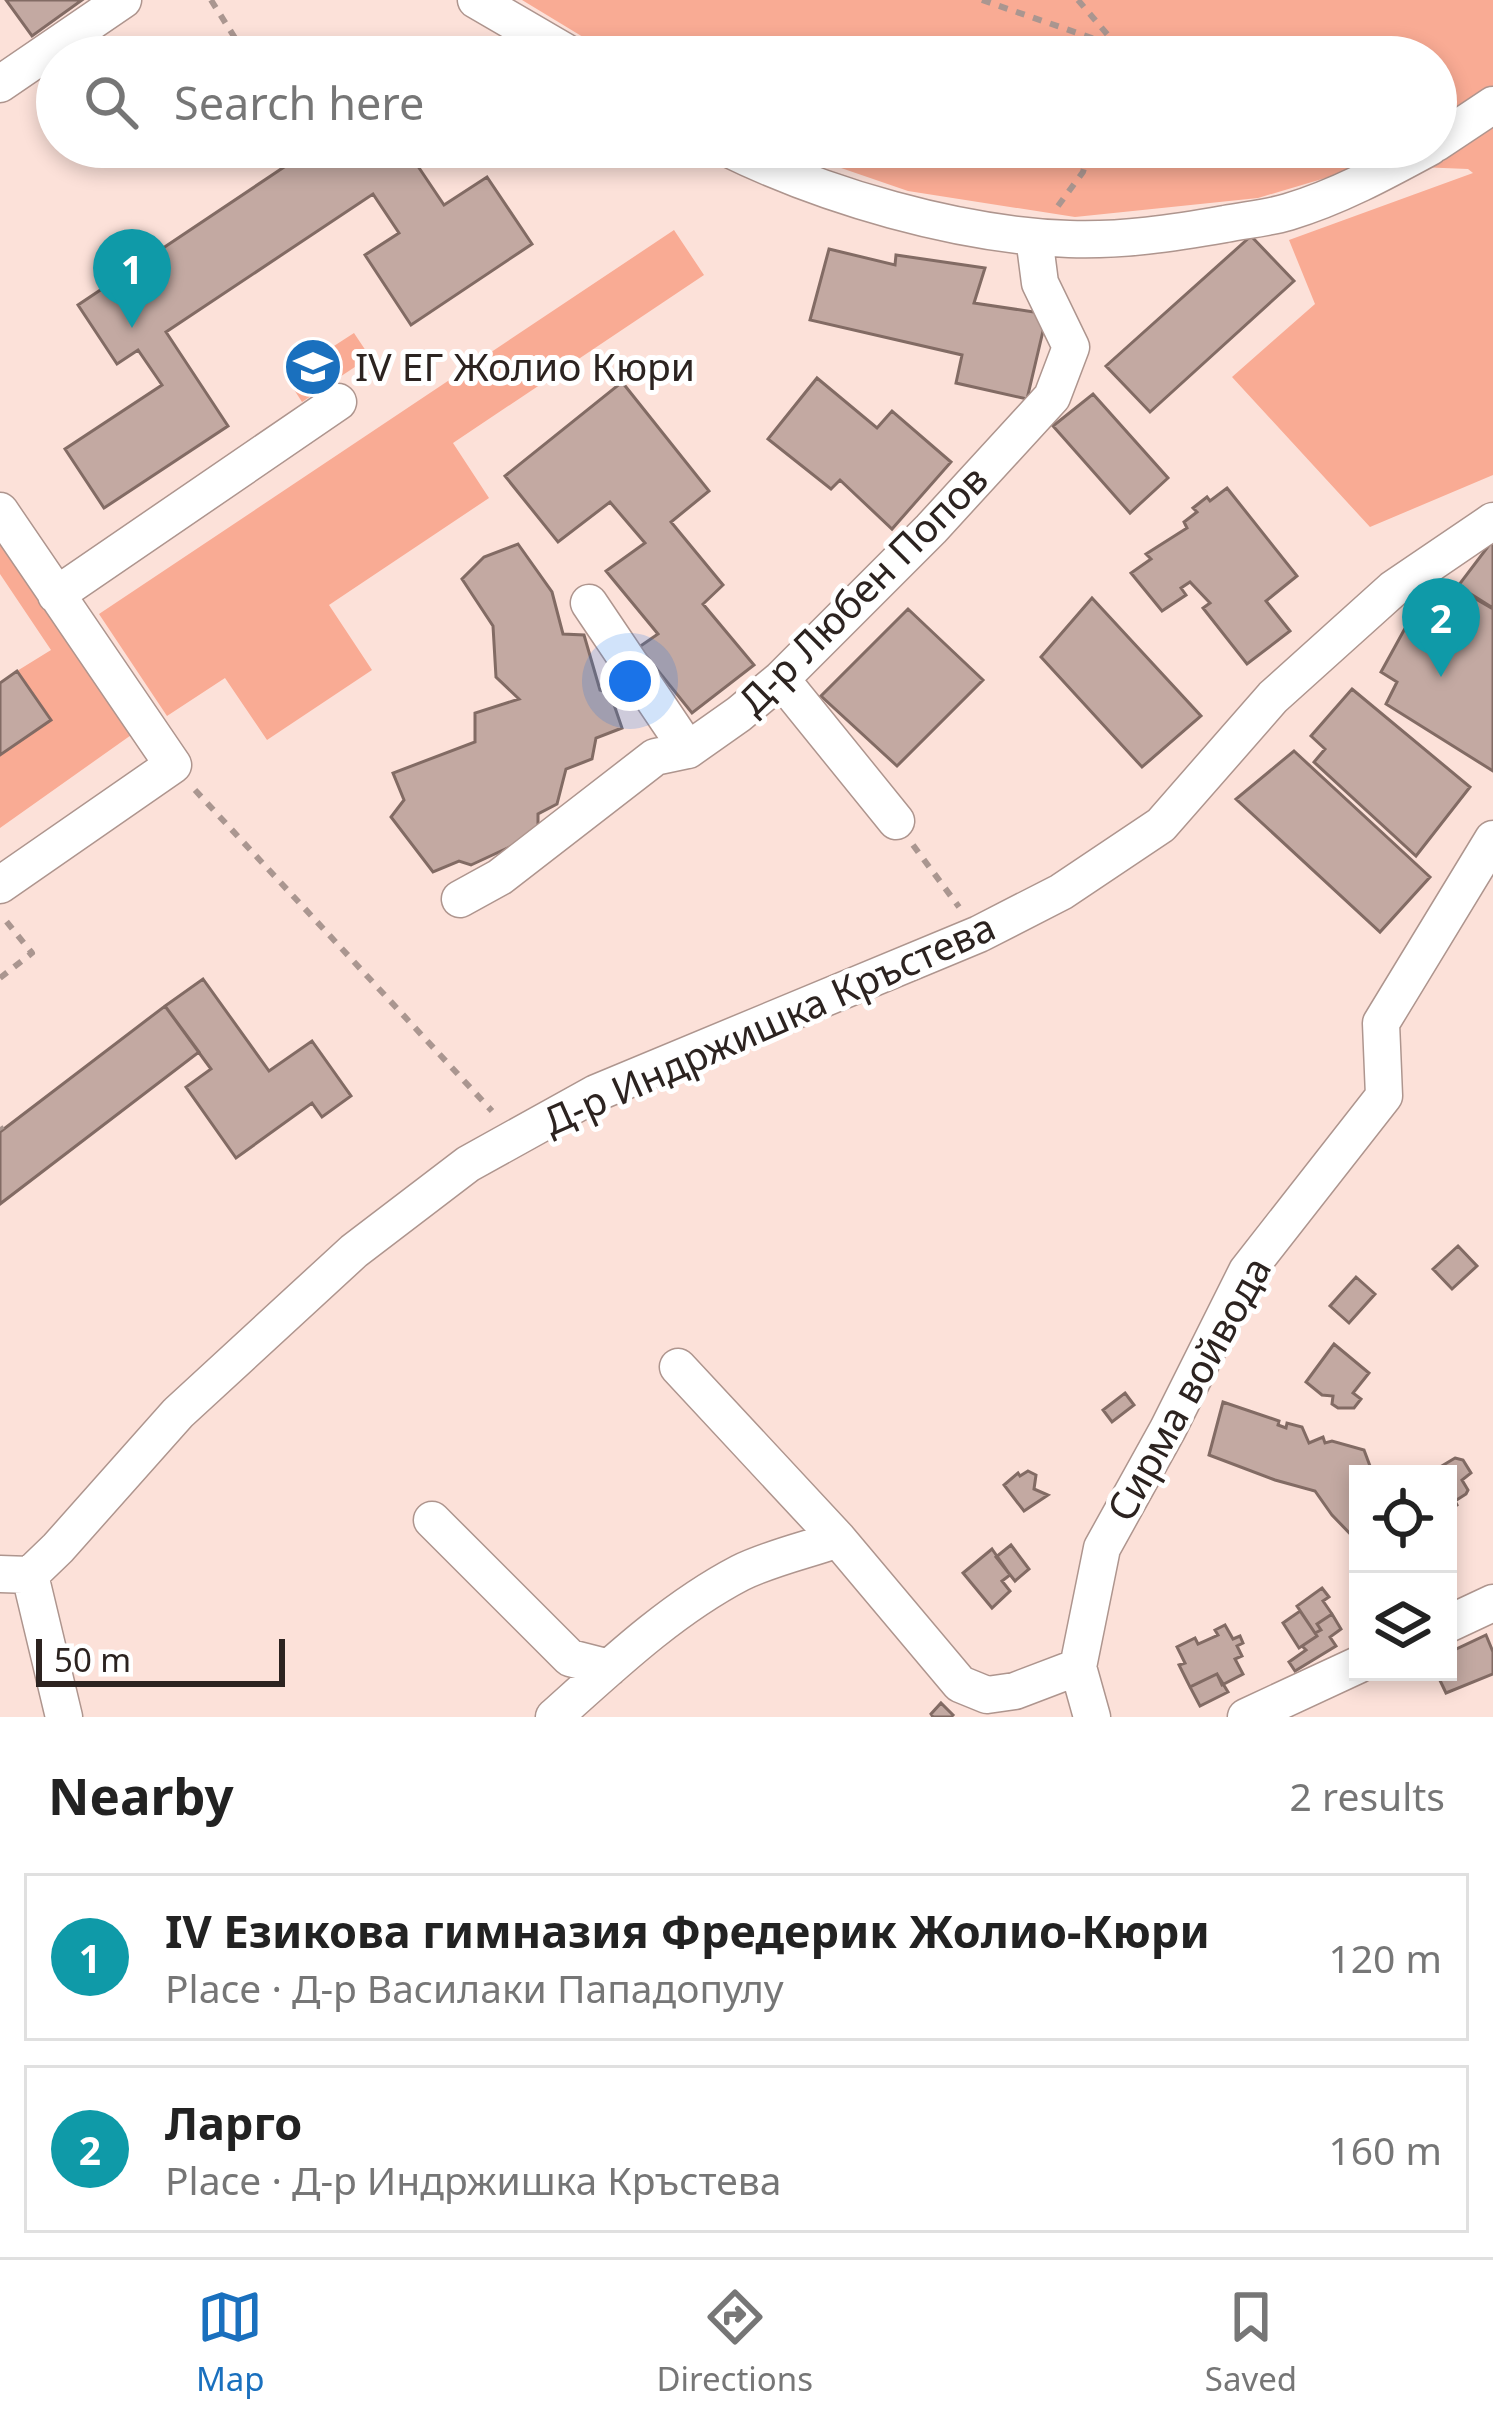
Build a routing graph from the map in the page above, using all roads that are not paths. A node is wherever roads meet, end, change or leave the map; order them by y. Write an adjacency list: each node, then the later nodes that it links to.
1 (123, 0): 3 (street)
2 (476, 0): 4 (street)
3 (70, 36)
4 (538, 36)
5 (36, 59): 6 (street)
6 (0, 84)
7 (1493, 105): 8 (street)
8 (1457, 129)
9 (777, 168): 11 (street)
10 (1391, 168): 11 (street)
11 (1034, 237): 17 (street, Д-р Любен Попов)
12 (338, 402): 15 (street)
13 (0, 511): 15 (street)
14 (1493, 521): 26 (street, Д-р Индржишка Кръстева)
15 (56, 595): 21 (street)
16 (589, 603): 18 (street)
17 (781, 680): 18 (street, Д-р Любен Попов); 19 (street)
18 (688, 750): 22 (street, Д-р Любен Попов)
19 (896, 821)
20 (1493, 839): 29 (street, Сирма войвода)
21 (0, 885)
22 (460, 899)
23 (678, 1367): 25 (street)
24 (432, 1520): 30 (street)
25 (838, 1539): 29 (street); 30 (street)
26 (15, 1574): 32 (street)
27 (1493, 1603): 28 (street)
28 (1457, 1620)
29 (1078, 1667): 34 (street, Сирма войвода)
30 (609, 1668): 33 (street)
31 (1349, 1670): 35 (street)
32 (64, 1717)
33 (554, 1717)
34 (1092, 1717)
35 (1246, 1717)

